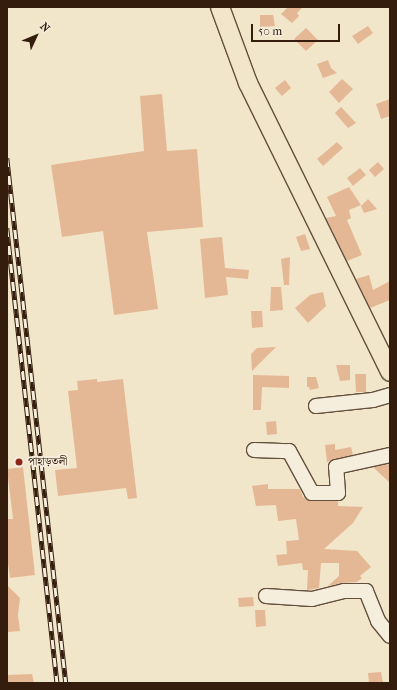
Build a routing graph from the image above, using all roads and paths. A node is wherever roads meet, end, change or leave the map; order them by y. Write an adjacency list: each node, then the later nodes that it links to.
1 (220, 7): 2 (main road)
2 (390, 372)
3 (390, 395): 4 (street)
4 (316, 406)
5 (254, 450): 6 (street)
6 (390, 455)
7 (266, 596): 8 (street)
8 (390, 636)

